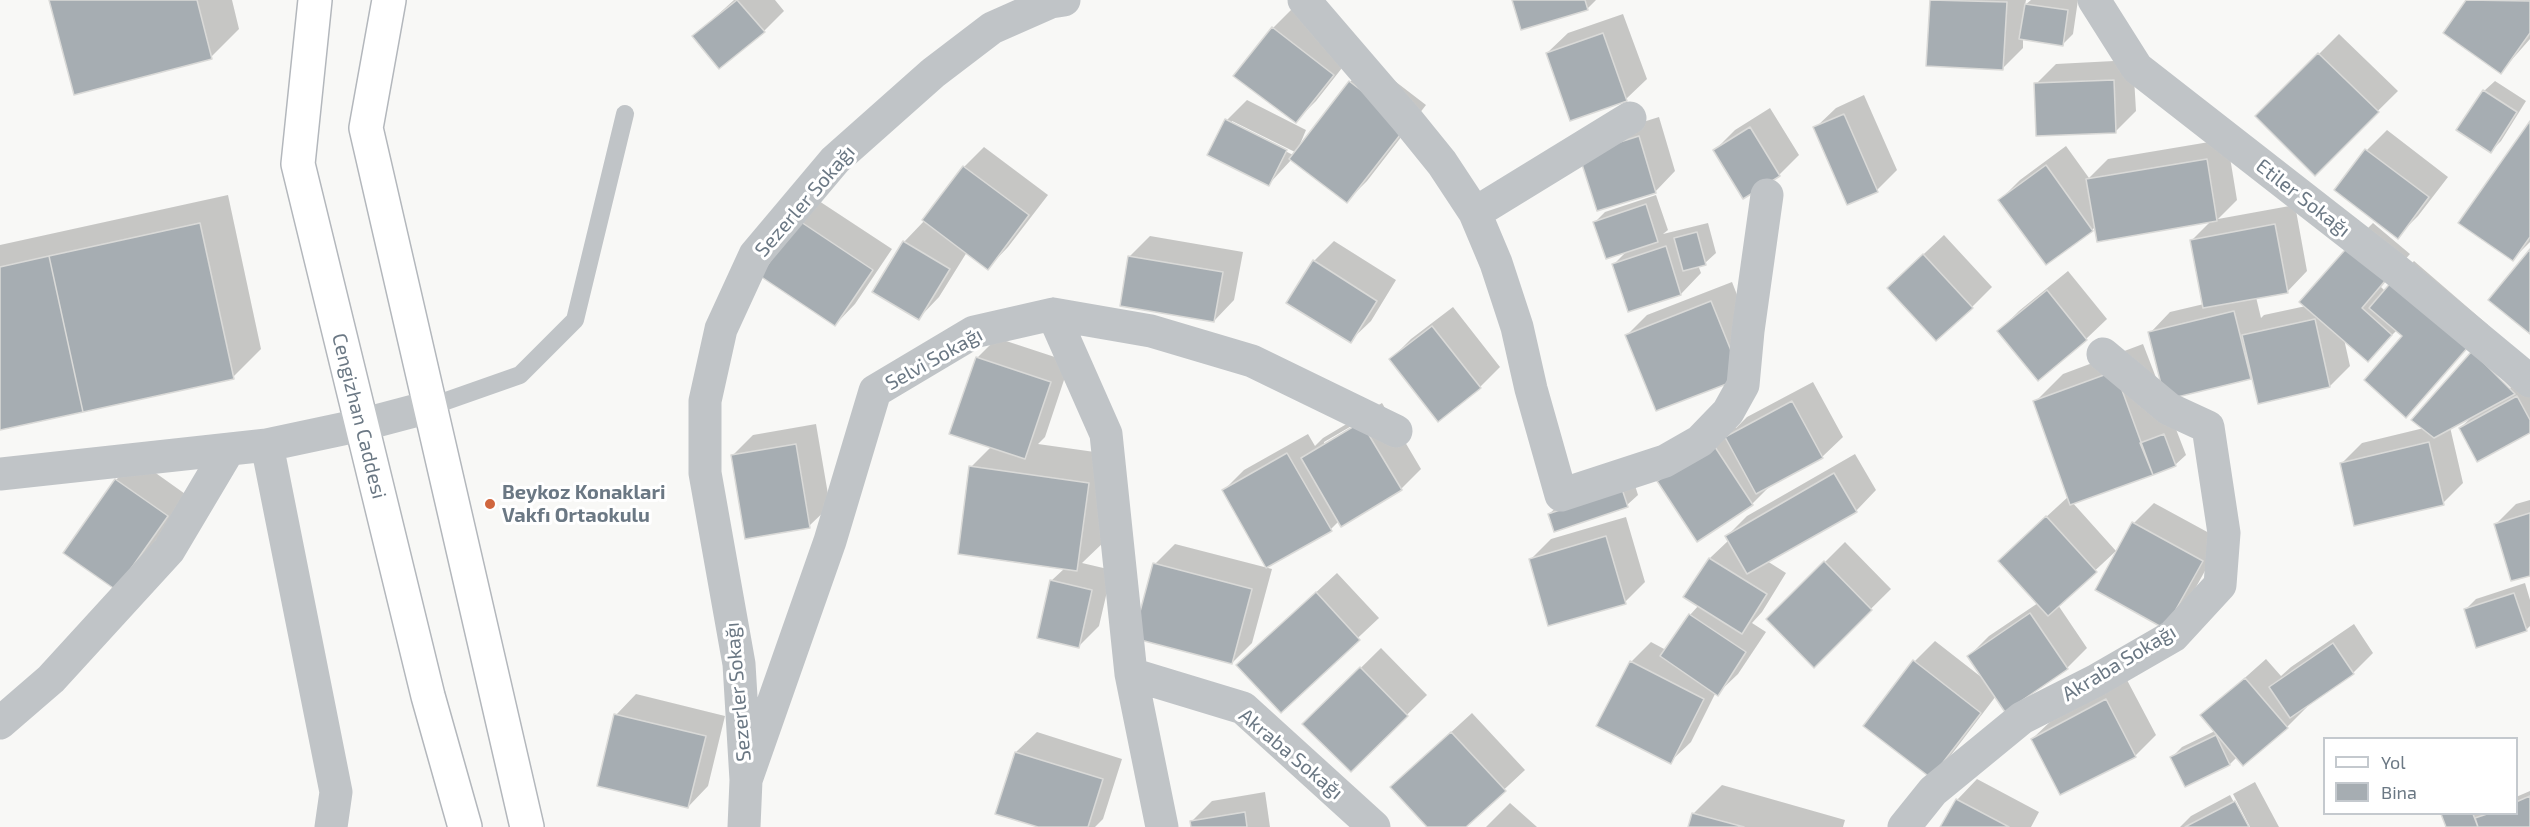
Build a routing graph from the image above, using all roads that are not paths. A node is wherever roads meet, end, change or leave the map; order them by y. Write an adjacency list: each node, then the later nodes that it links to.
1 (315, 0): 14 (main road, Cengizhan Caddesi)
2 (389, 0): 13 (main road)
3 (1064, 0): 21 (street, Sezerler Sokağı)
4 (1304, 0): 9 (street)
5 (2094, 0): 12 (street, Etiler Sokağı)
6 (625, 114): 13 (lane)
7 (1630, 118): 9 (street)
8 (1767, 195): 9 (street)
9 (1475, 213)
10 (1053, 314): 15 (street); 19 (street); 21 (street, Selvi Sokağı)
11 (2103, 354): 28 (street, Akraba Sokağı)
12 (2530, 381)
13 (429, 406): 14 (street); 24 (main road)
14 (361, 425): 16 (street); 23 (main road, Cengizhan Caddesi)
15 (1396, 431)
16 (267, 445): 17 (street); 22 (street)
17 (230, 449): 18 (street); 20 (street)
18 (0, 474)
19 (1131, 674): 26 (street); 27 (street, Akraba Sokağı)
20 (0, 723)
21 (746, 780): 25 (street, Sezerler Sokağı)
22 (331, 827)
23 (465, 827)
24 (527, 827)
25 (744, 827)
26 (1162, 827)
27 (1374, 827)
28 (1904, 827)

